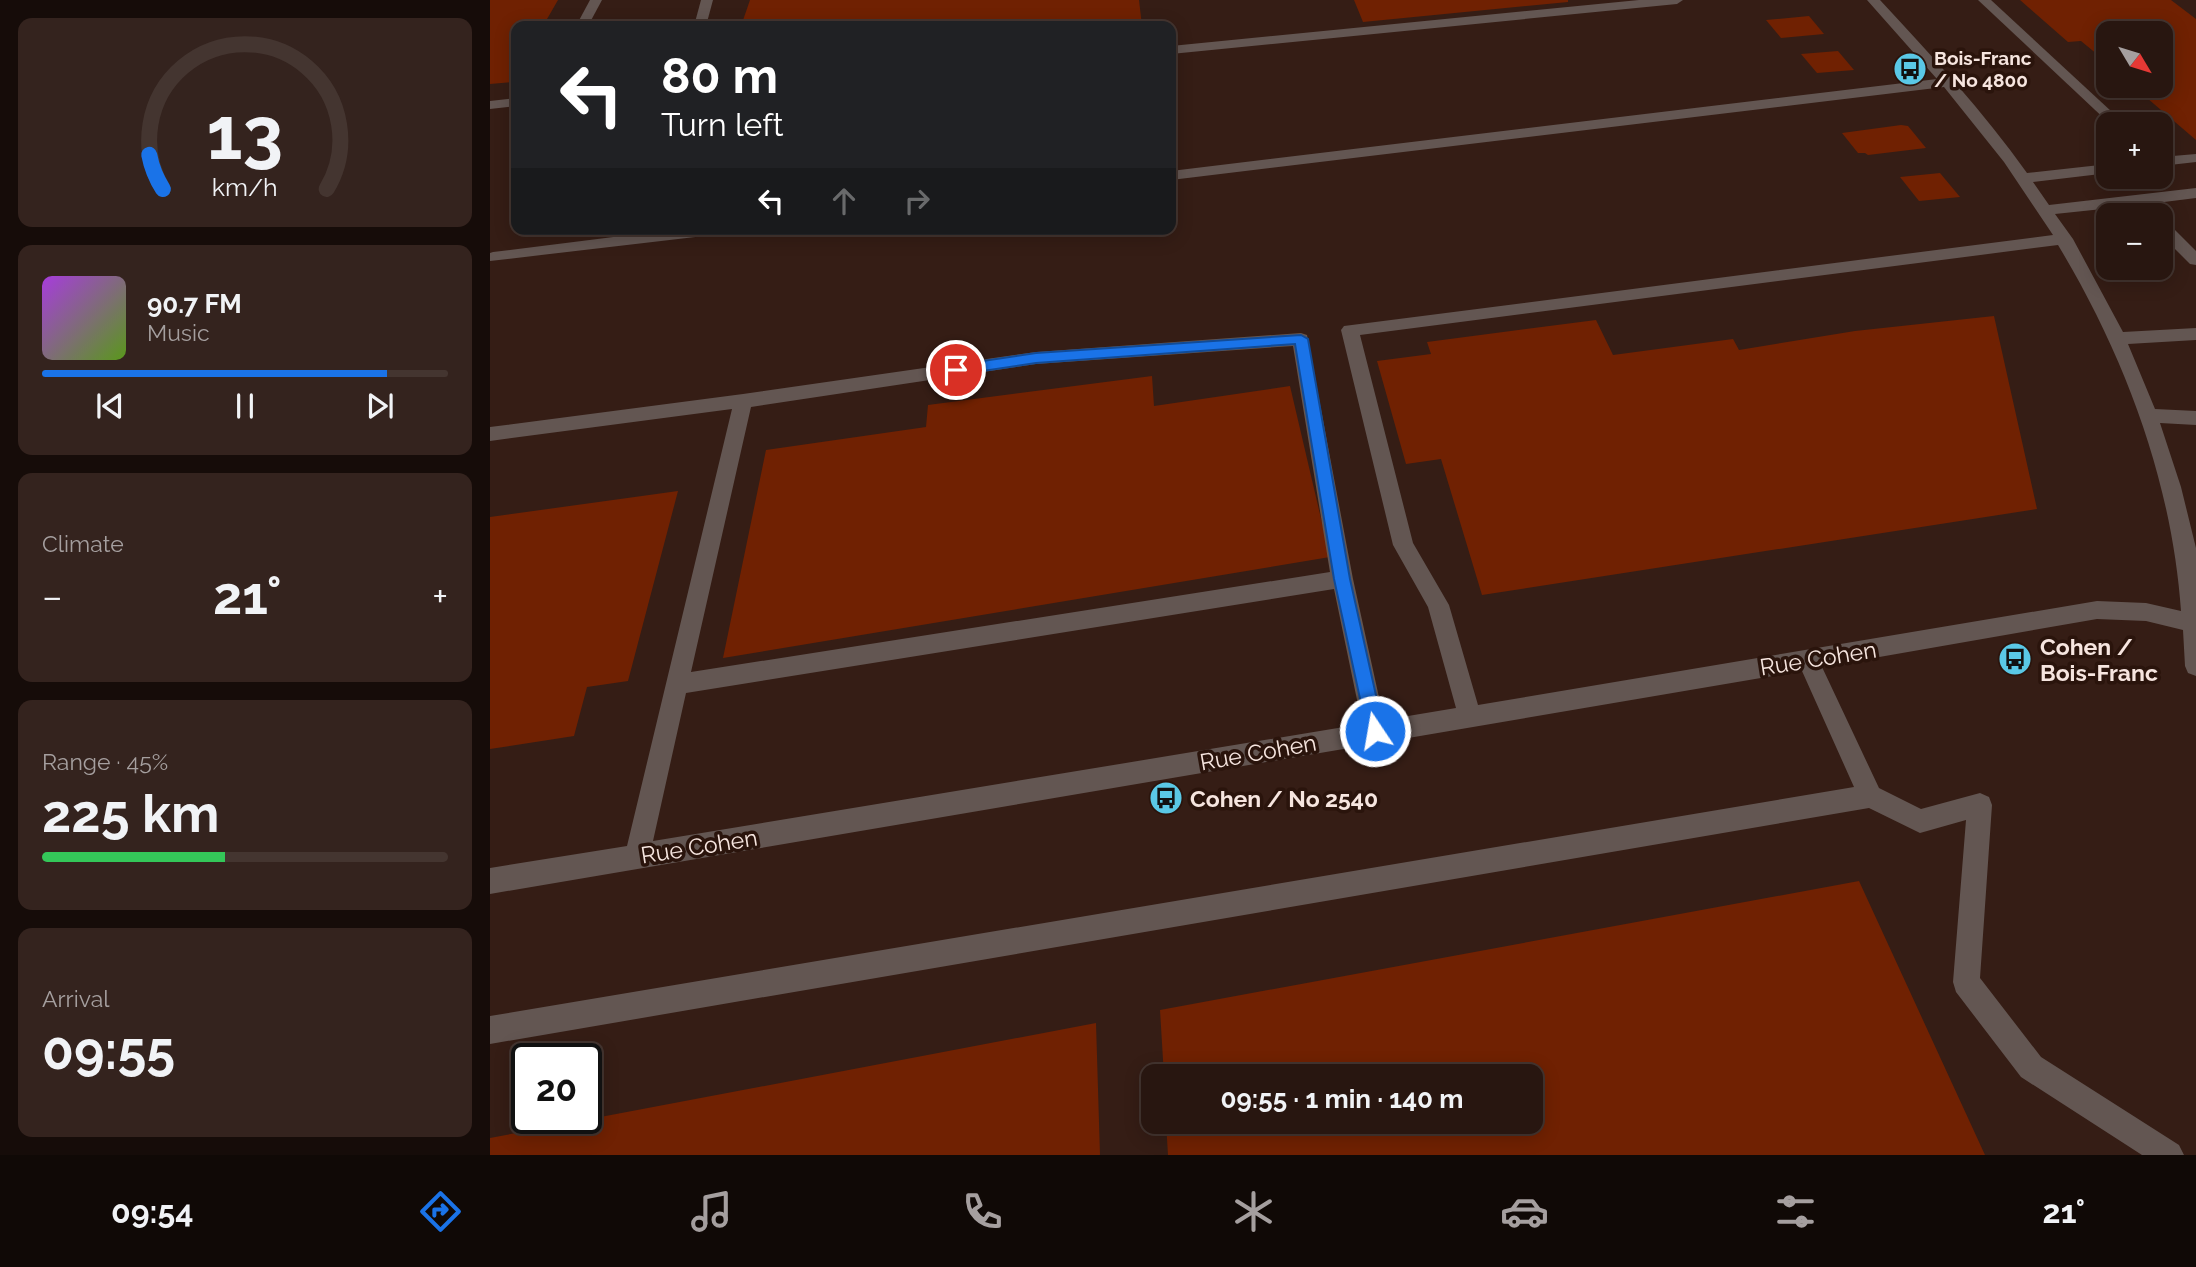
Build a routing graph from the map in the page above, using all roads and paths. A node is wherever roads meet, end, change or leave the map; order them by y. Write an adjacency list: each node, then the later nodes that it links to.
1 (596, 0): 6 (street)
2 (707, 0): 7 (street)
3 (1677, 0): 8 (street)
4 (1873, 0): 9 (street)
5 (1984, 0): 12 (street)
6 (585, 21)
7 (701, 21)
8 (1176, 50)
9 (1948, 82): 16 (street); 17 (street)
10 (511, 103): 11 (street)
11 (490, 105)
12 (2105, 112)
13 (2196, 158): 14 (street)
14 (2173, 161)
15 (2096, 170): 17 (street)
16 (1176, 174)
17 (2025, 178): 20 (street)
18 (2196, 194): 19 (street)
19 (2135, 201): 20 (street)
20 (2046, 210): 23 (street)
21 (672, 235): 24 (street)
22 (2173, 238): 25 (street)
23 (2065, 239): 27 (street); 37 (street)
24 (493, 257)
25 (2196, 260)
26 (2196, 334): 27 (street)
27 (2117, 338): 29 (street)
28 (743, 401): 31 (street); 32 (street); 36 (street)
29 (2148, 415): 30 (street); 33 (street)
30 (2196, 418)
31 (490, 434)
32 (1342, 579): 36 (street); 38 (street)
33 (2192, 623): 34 (street, Rue Cohen); 35 (street)
34 (1808, 660): 37 (street, Rue Cohen); 39 (street)
35 (2196, 666)
36 (677, 684): 40 (street)
37 (1470, 716): 38 (street, Rue Cohen)
38 (1375, 731): 40 (street, Rue Cohen)
39 (1870, 796): 42 (street); 43 (street)
40 (637, 856): 41 (street, Rue Cohen)
41 (490, 881)
42 (490, 1030)
43 (2169, 1155)

